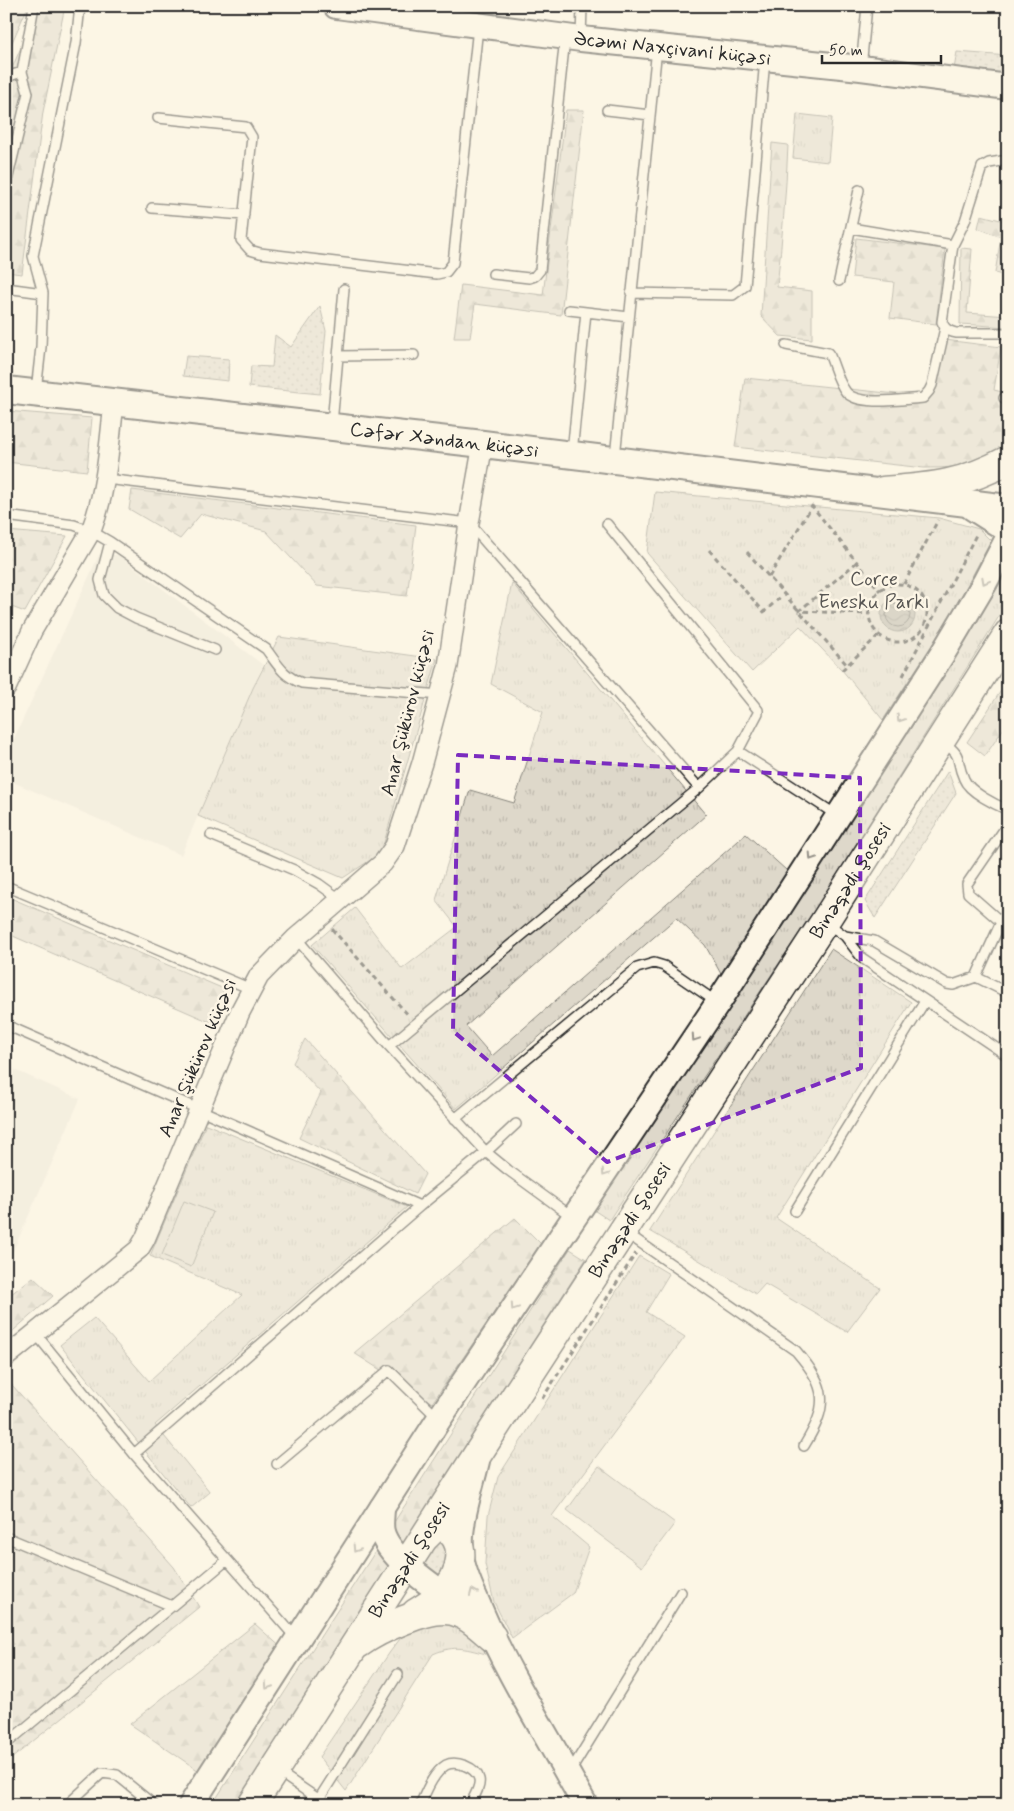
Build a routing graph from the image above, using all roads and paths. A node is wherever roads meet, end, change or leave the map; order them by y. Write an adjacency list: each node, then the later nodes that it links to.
1 (34, 6): 11 (lane)
2 (80, 6): 29 (lane)
3 (338, 6): 6 (street, Əcəmi Naxçivani küçəsi)
4 (582, 6): 7 (lane)
5 (867, 6): 10 (lane)
6 (478, 26): 7 (street, Əcəmi Naxçivani küçəsi); 22 (lane)
7 (574, 38): 8 (street, Əcəmi Naxçivani küçəsi); 25 (lane)
8 (657, 47): 9 (street, Əcəmi Naxçivani küçəsi); 15 (lane)
9 (765, 59): 10 (street, Əcəmi Naxçivani küçəsi); 30 (lane)
10 (861, 68): 13 (street, Əcəmi Naxçivani küçəsi)
11 (22, 72): 12 (lane); 18 (lane)
12 (6, 77)
13 (1008, 87)
14 (607, 110): 15 (lane)
15 (650, 115): 30 (lane)
16 (158, 118): 22 (lane)
17 (1008, 160): 24 (lane)
18 (9, 161): 19 (lane)
19 (6, 185)
20 (859, 190): 23 (lane)
21 (152, 208): 22 (lane)
22 (244, 215)
23 (851, 228): 24 (lane); 26 (lane)
24 (953, 245): 34 (lane)
25 (493, 274)
26 (839, 281)
27 (6, 288): 29 (lane)
28 (344, 289): 38 (lane)
29 (43, 293): 40 (lane)
30 (631, 293): 33 (lane)
31 (569, 310): 32 (lane)
32 (586, 312): 33 (lane); 44 (lane)
33 (629, 316): 45 (lane)
34 (945, 328): 35 (lane); 36 (lane)
35 (1008, 333)
36 (786, 345)
37 (414, 355): 38 (lane)
38 (338, 356): 42 (lane)
39 (6, 390): 40 (main road, Cəfər Xəndan küçəsi)
40 (36, 393): 41 (main road, Cəfər Xəndan küçəsi)
41 (114, 402): 42 (main road, Cəfər Xəndan küçəsi); 47 (street)
42 (331, 427): 43 (main road, Cəfər Xəndan küçəsi)
43 (483, 444): 44 (main road, Cəfər Xəndan küçəsi); 52 (street, Anar Şükürov küçəsi)
44 (572, 454): 45 (main road, Cəfər Xəndan küçəsi)
45 (615, 459): 48 (main road, Cəfər Xəndan küçəsi)
46 (1008, 460): 48 (main road)
47 (106, 479): 52 (lane); 54 (street)
48 (883, 491): 50 (main road, Cəfər Xəndan küçəsi)
49 (6, 516): 54 (lane)
50 (1001, 517): 69 (path)
51 (938, 518): 61 (path)
52 (469, 523): 75 (street, Anar Şükürov küçəsi); 78 (lane)
53 (607, 524): 77 (lane)
54 (90, 531): 56 (lane); 74 (street)
55 (1008, 538): 80 (street, one-way to 80)
56 (110, 542): 70 (lane); 75 (lane)
57 (709, 550): 63 (path)
58 (747, 552): 60 (path)
59 (857, 562): 60 (path); 62 (path); 64 (path)
60 (770, 577): 63 (path)
61 (904, 584): 62 (path); 66 (path)
62 (880, 591): 65 (path)
63 (784, 594): 64 (path)
64 (799, 610): 65 (path); 71 (path)
65 (870, 614): 68 (path)
66 (920, 632): 68 (path); 69 (path)
67 (1008, 634): 76 (main road, Binəqədi şosesi)
68 (879, 635): 71 (path)
69 (922, 638): 73 (path)
70 (215, 650)
71 (848, 665): 72 (path)
72 (842, 670)
73 (902, 679)
74 (6, 688)
75 (440, 695): 84 (street, Anar Şükürov küçəsi)
76 (940, 740): 79 (lane); 88 (main road, Binəqədi şosesi)
77 (738, 751): 78 (lane); 80 (lane)
78 (699, 788): 95 (lane)
79 (1008, 810)
80 (838, 816): 94 (street, one-way to 94)
81 (1008, 824): 86 (lane)
82 (211, 836): 84 (lane)
83 (6, 886): 91 (lane)
84 (341, 900): 89 (street, Anar Şükürov küçəsi)
85 (1008, 911): 86 (lane)
86 (1001, 922): 90 (lane)
87 (332, 928): 95 (path)
88 (835, 928): 90 (lane); 93 (lane); 106 (main road, Binəqədi şosesi)
89 (296, 938): 91 (street, Anar Şükürov küçəsi); 97 (lane)
90 (976, 977): 92 (lane)
91 (251, 989): 99 (street, Anar Şükürov küçəsi)
92 (1008, 993)
93 (925, 1001): 98 (lane); 104 (lane)
94 (718, 1003): 100 (lane); 105 (street, one-way to 105)
95 (416, 1024): 97 (lane)
96 (6, 1025): 99 (lane)
97 (389, 1046): 100 (lane)
98 (1008, 1056)
99 (200, 1109): 103 (lane); 108 (street, Anar Şükürov küçəsi)
100 (455, 1118): 102 (lane)
101 (516, 1124): 102 (lane)
102 (486, 1152): 103 (lane); 105 (lane)
103 (420, 1206): 114 (lane)
104 (795, 1211)
105 (574, 1218): 111 (street, one-way to 111)
106 (624, 1232): 112 (lane); 113 (main road, Binəqədi şosesi)
107 (634, 1258): 110 (path)
108 (36, 1334): 109 (street, Anar Şükürov küçəsi); 114 (lane)
109 (6, 1357)
110 (539, 1403)
111 (439, 1419): 115 (lane); 116 (street)
112 (804, 1446)
113 (479, 1452): 117 (main road, Binəqədi şosesi); 121 (street)
114 (134, 1454): 119 (lane)
115 (277, 1464)
116 (382, 1508): 120 (street); 126 (street, one-way to 126)
117 (426, 1536): 120 (main road, Binəqədi şosesi); 121 (main road)
118 (6, 1538): 123 (lane)
119 (226, 1560): 123 (lane); 126 (lane)
120 (414, 1571): 121 (street); 127 (main road, Binəqədi şosesi)
121 (454, 1574): 124 (main road); 125 (street); 125 (street, one-way to 121)
122 (681, 1592): 131 (lane)
123 (172, 1606): 129 (lane)
124 (401, 1622): 125 (main road); 127 (main road)
125 (492, 1637): 131 (street)
126 (298, 1640): 135 (street, one-way to 135)
127 (353, 1648): 130 (main road, Binəqədi şosesi)
128 (398, 1674): 132 (lane)
129 (6, 1744)
130 (275, 1770): 132 (lane); 136 (main road, Binəqədi şosesi)
131 (568, 1774): 139 (street)
132 (323, 1802)
133 (67, 1805): 134 (lane)
134 (154, 1805)
135 (192, 1805)
136 (252, 1805)
137 (420, 1805): 138 (lane)
138 (470, 1805)
139 (585, 1805)

